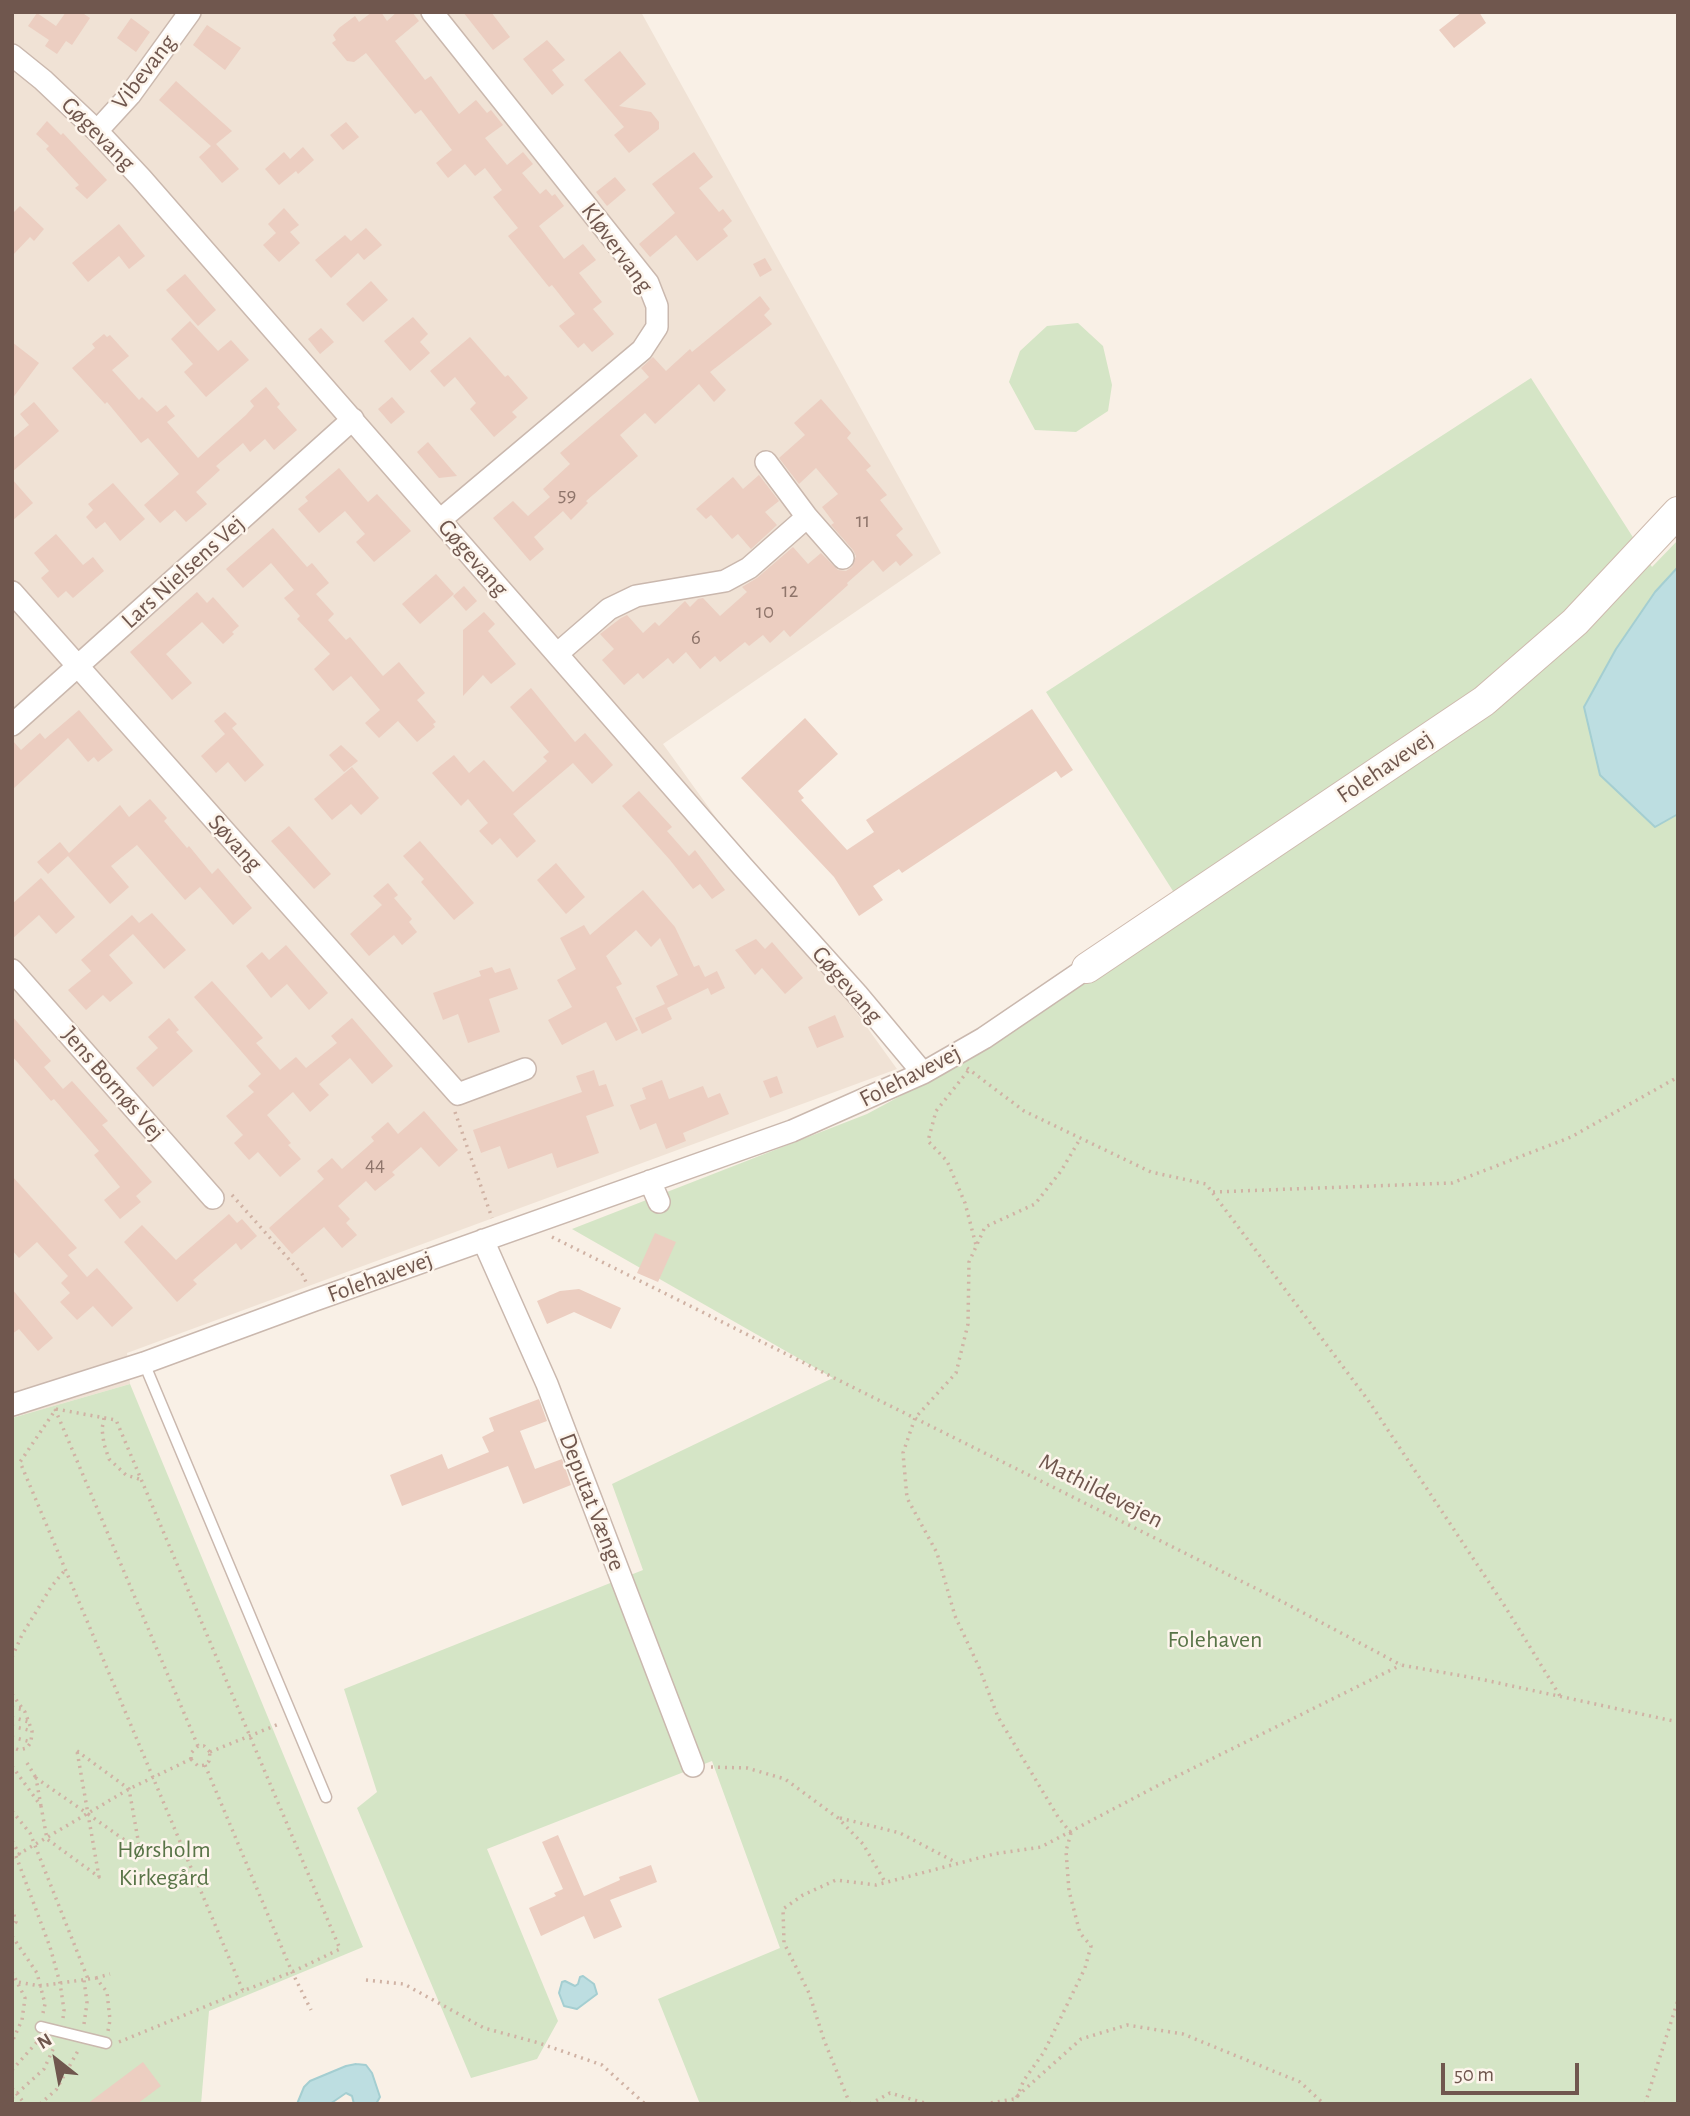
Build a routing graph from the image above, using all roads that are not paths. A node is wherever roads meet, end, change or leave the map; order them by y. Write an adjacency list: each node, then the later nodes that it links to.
1 (190, 12): 4 (street, Vibevang)
2 (432, 12): 9 (street, Kløvervang)
3 (12, 55): 4 (street, Gøgevang)
4 (97, 131): 5 (street, Gøgevang)
5 (354, 419): 9 (street, Gøgevang); 13 (street, Lars Nielsens Vej)
6 (766, 462): 8 (street)
7 (1678, 512): 15 (street, Folehavevej)
8 (807, 517): 10 (street); 12 (street)
9 (440, 520): 12 (street, Gøgevang)
10 (843, 558)
11 (12, 592): 13 (street, Søvang)
12 (557, 654): 18 (street, Gøgevang)
13 (79, 666): 14 (street, Lars Nielsens Vej); 17 (street, Søvang)
14 (12, 724)
15 (1087, 968): 18 (street, Folehavevej)
16 (12, 970): 20 (street, Jens Bornøs Vej)
17 (525, 1069)
18 (923, 1073): 19 (street, Folehavevej)
19 (650, 1181): 21 (street); 22 (street, Folehavevej)
20 (213, 1198)
21 (659, 1202)
22 (489, 1238): 23 (street, Folehavevej); 25 (street, Deputat Vænge)
23 (144, 1363): 24 (street, Folehavevej); 26 (lane)
24 (12, 1405)
25 (693, 1766)
26 (326, 1797)
27 (41, 2027): 28 (lane)
28 (106, 2043)

